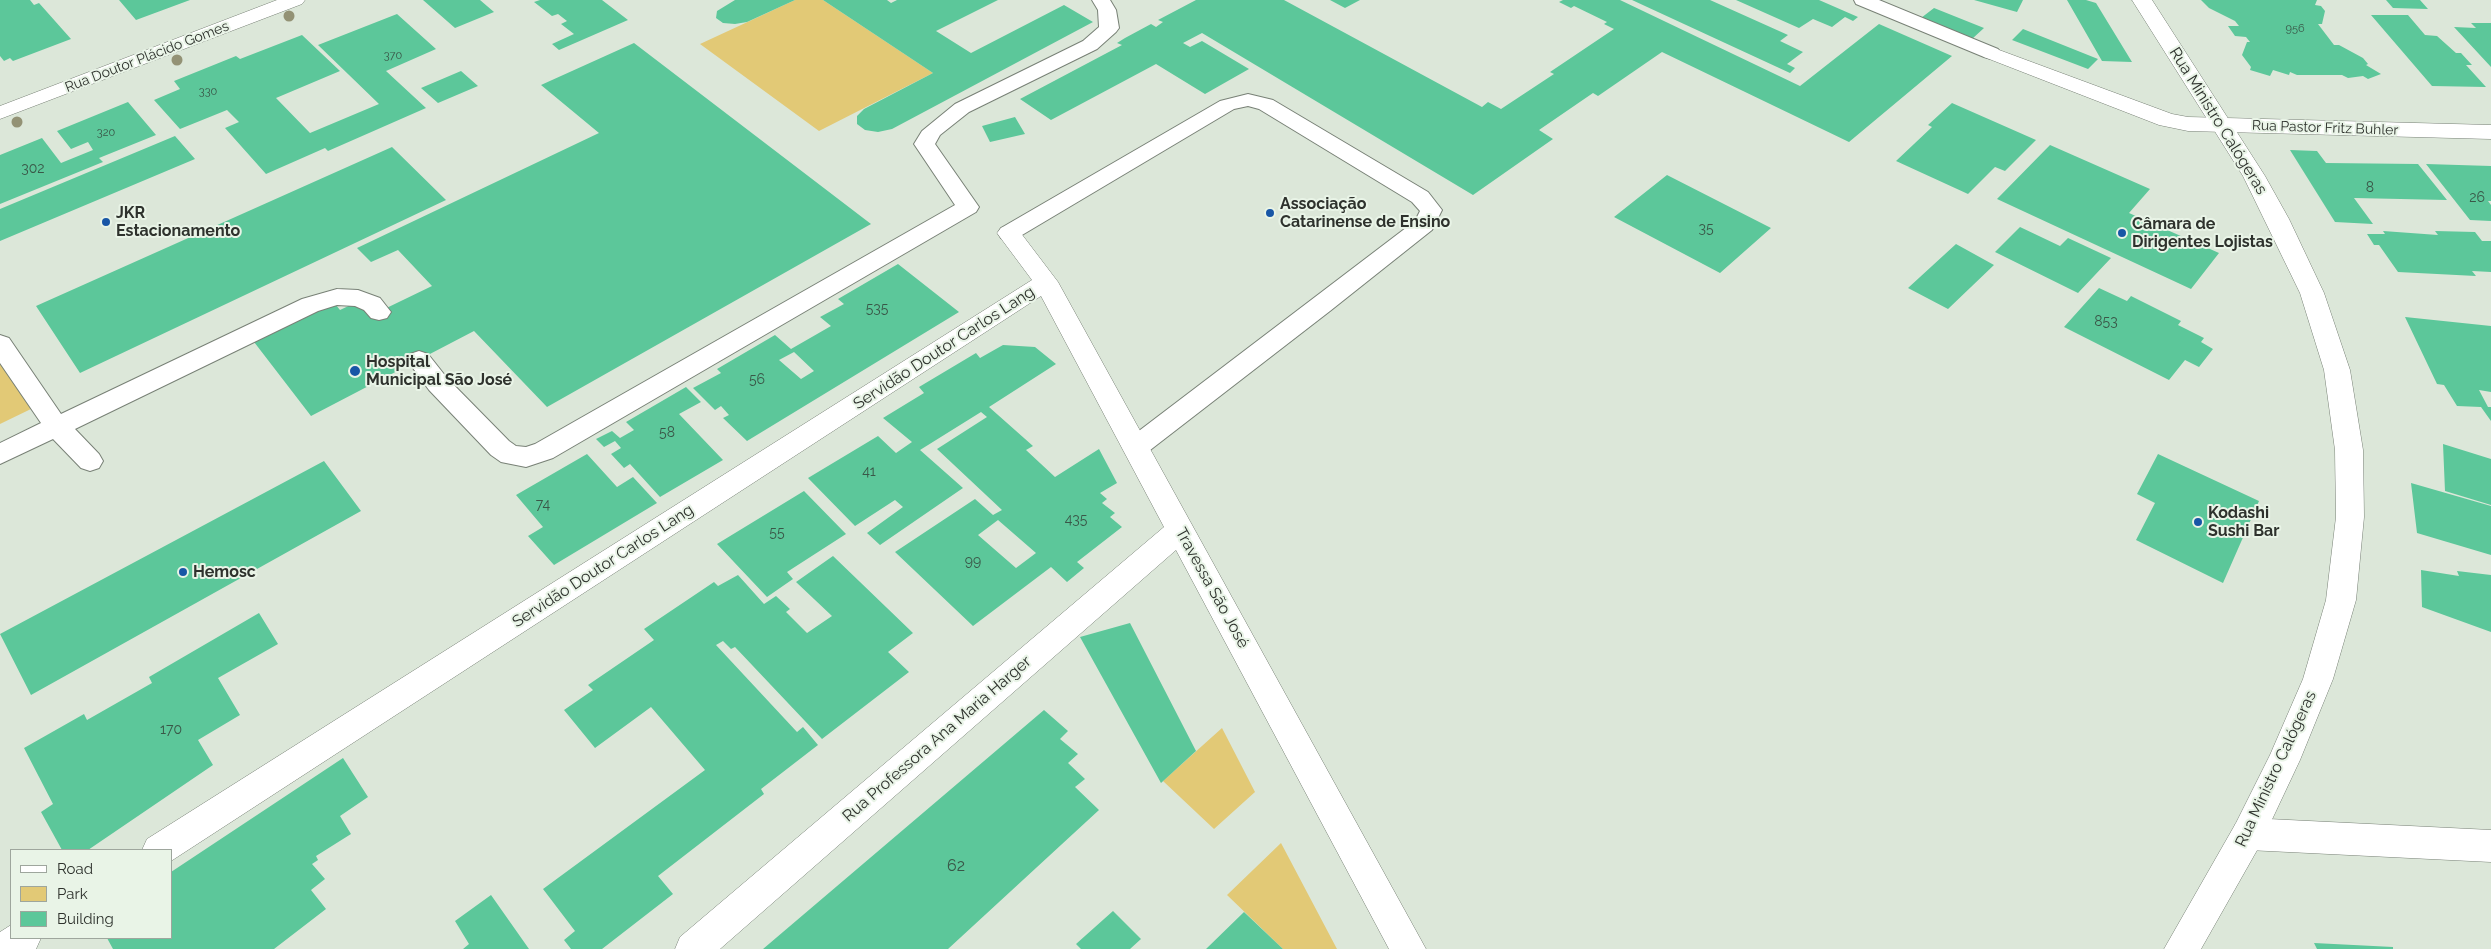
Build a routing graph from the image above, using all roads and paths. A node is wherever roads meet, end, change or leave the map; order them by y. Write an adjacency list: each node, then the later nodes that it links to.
1 (295, 0): 6 (street, Rua Doutor Plácido Gomes)
2 (1101, 0): 13 (lane)
3 (1863, 0): 5 (lane)
4 (2142, 0): 7 (street, Rua Ministro Calógeras)
5 (1991, 53): 7 (street, Rua Pastor Fritz Buhler)
6 (0, 113)
7 (2222, 125): 8 (street, Rua Pastor Fritz Buhler); 19 (street, Rua Ministro Calógeras)
8 (2491, 132)
9 (1009, 232): 10 (street, Travessa São José); 15 (lane)
10 (1046, 282): 15 (street, Travessa São José); 21 (street, Servidão Doutor Carlos Lang)
11 (379, 312): 14 (lane)
12 (0, 344): 14 (lane)
13 (418, 360)
14 (57, 427): 16 (lane); 17 (lane)
15 (1136, 447): 18 (street, Travessa São José)
16 (0, 454)
17 (90, 461)
18 (1180, 530): 24 (street, Rua Professora Ana Maria Harger); 25 (street, Travessa São José)
19 (2248, 834): 20 (street); 26 (street, Rua Ministro Calógeras)
20 (2491, 846)
21 (161, 849)
22 (21, 939): 23 (street)
23 (5, 949)
24 (693, 949)
25 (1408, 949)
26 (2182, 949)

